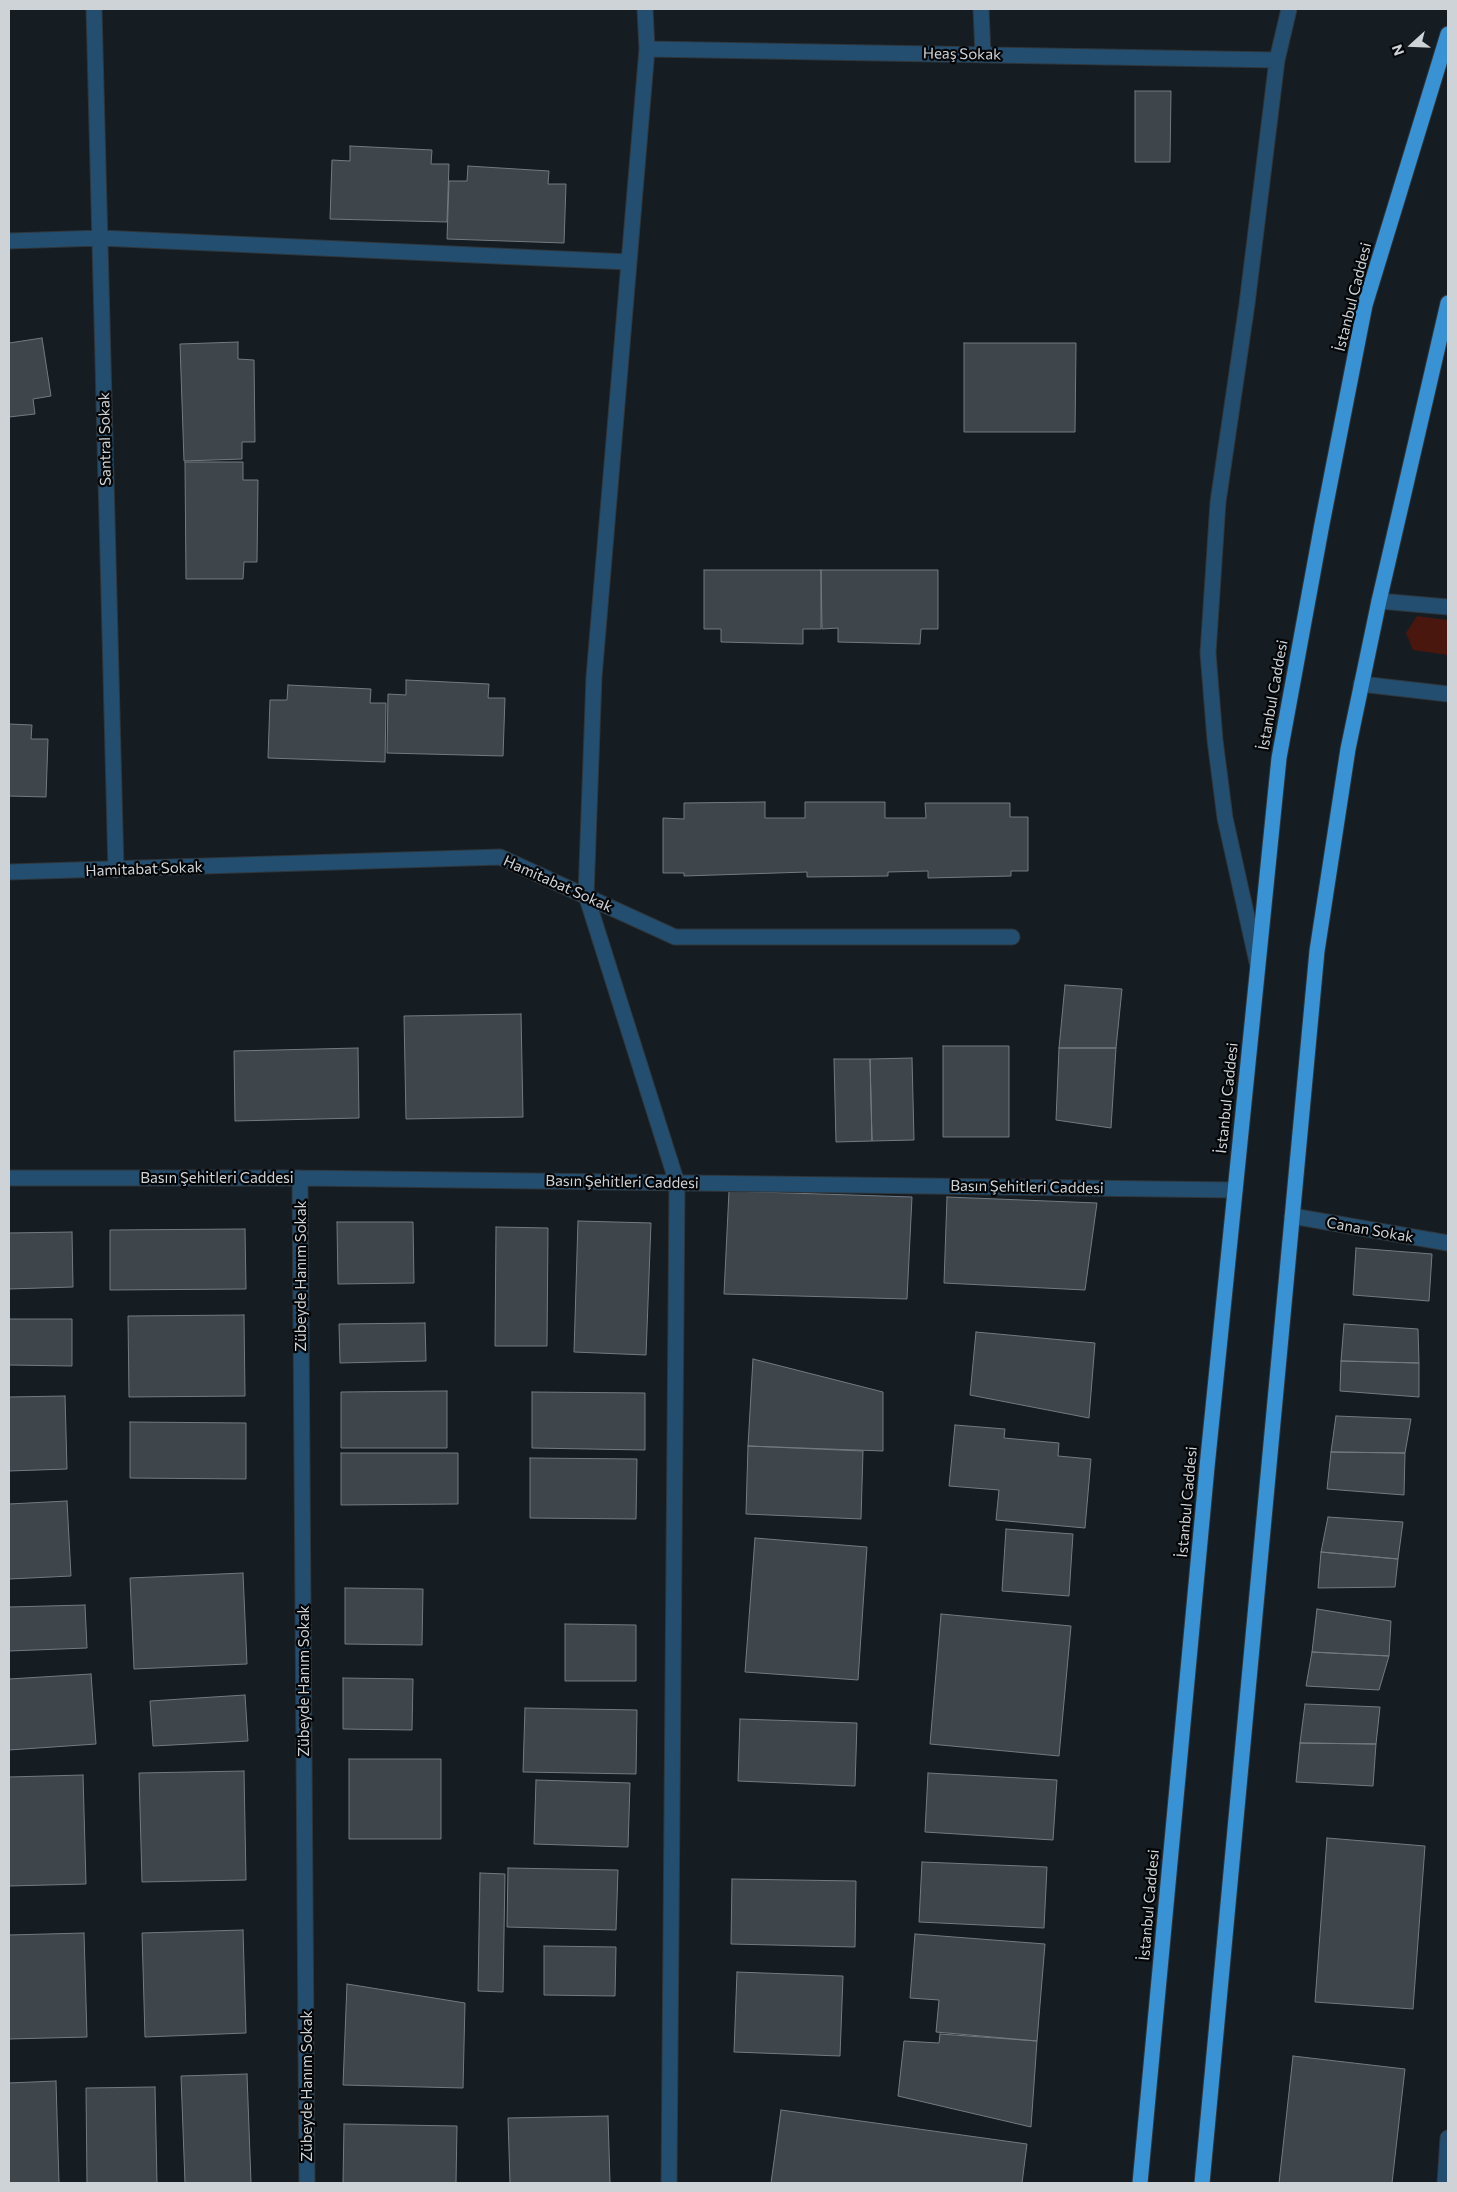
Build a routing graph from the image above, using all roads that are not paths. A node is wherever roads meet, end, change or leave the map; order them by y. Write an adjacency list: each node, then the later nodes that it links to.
1 (94, 9): 9 (street, Santral Sokak)
2 (646, 9): 6 (street)
3 (981, 9): 7 (street)
4 (1289, 9): 8 (street)
5 (1448, 34): 21 (highway, İstanbul Caddesi)
6 (646, 49): 7 (street, Heaş Sokak); 11 (street)
7 (983, 54): 8 (street, Heaş Sokak)
8 (1277, 60): 21 (street)
9 (100, 238): 10 (street); 11 (street); 17 (street, Santral Sokak)
10 (9, 241)
11 (629, 262): 19 (street)
12 (1448, 303): 13 (highway)
13 (1379, 601): 14 (street); 15 (highway)
14 (1448, 607)
15 (1362, 684): 16 (street); 26 (highway)
16 (1448, 694)
17 (116, 870): 18 (street, Hamitabat Sokak); 19 (street, Hamitabat Sokak)
18 (9, 872)
19 (586, 895): 20 (street, Hamitabat Sokak); 24 (street)
20 (1012, 937)
21 (1258, 965): 25 (highway, İstanbul Caddesi)
22 (9, 1178): 23 (street, Basın Şehitleri Caddesi)
23 (300, 1178): 24 (street, Basın Şehitleri Caddesi); 29 (street, Zübeyde Hanım Sokak)
24 (677, 1183): 25 (street, Basın Şehitleri Caddesi); 30 (street)
25 (1235, 1190): 31 (highway, İstanbul Caddesi)
26 (1292, 1216): 27 (street, Canan Sokak); 32 (highway)
27 (1448, 1243)
28 (1448, 2138): 33 (street)
29 (308, 2183)
30 (669, 2183)
31 (1140, 2183)
32 (1202, 2183)
33 (1445, 2183)

